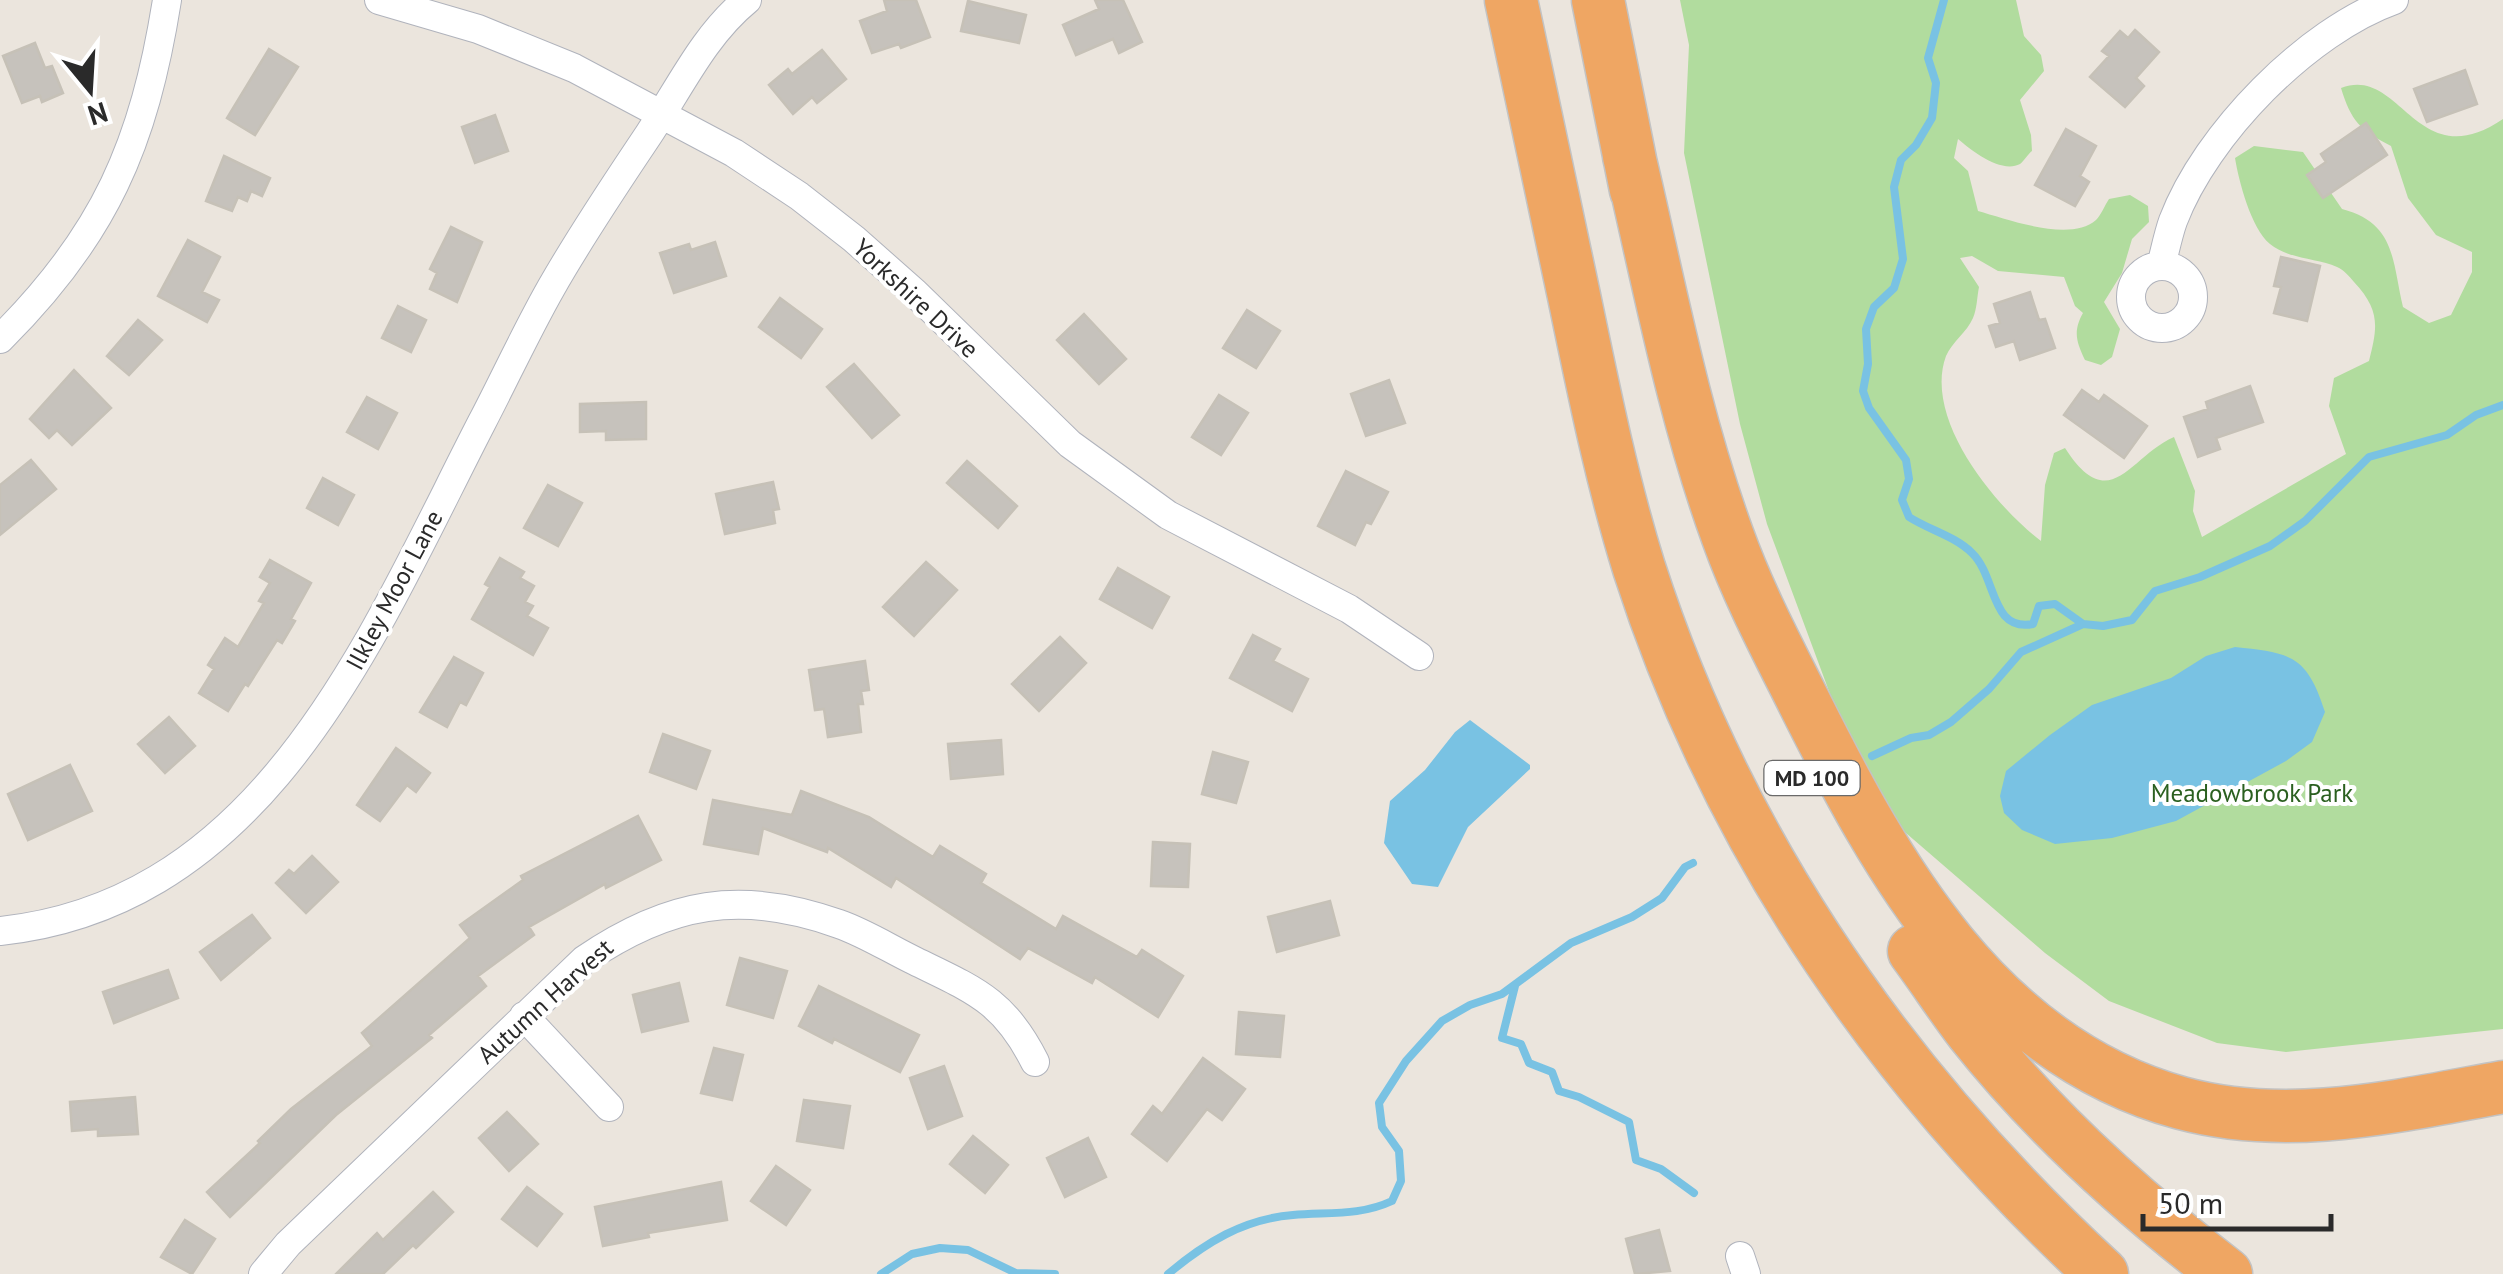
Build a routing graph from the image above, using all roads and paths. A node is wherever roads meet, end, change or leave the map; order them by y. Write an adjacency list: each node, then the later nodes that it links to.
1 (167, 0): 10 (street)
2 (378, 0): 7 (street, Yorkshire Drive)
3 (747, 0): 7 (street, Ilkley Moor Lane)
4 (1511, 0): 15 (highway, MD 100)
5 (1598, 0): 8 (highway, MD 100)
6 (2386, 1): 9 (street)
7 (662, 115): 11 (street, Yorkshire Drive); 12 (street, Ilkley Moor Lane)
8 (1629, 156): 16 (highway); 21 (highway, MD 100)
9 (2160, 266)
10 (0, 339)
11 (1419, 656)
12 (0, 931)
13 (524, 1016): 14 (street, Autumn Harvest); 17 (street); 18 (street, Autumn Harvest)
14 (1034, 1062)
15 (1913, 1075): 19 (highway); 20 (highway, MD 100)
16 (2503, 1087)
17 (609, 1108)
18 (264, 1274)
19 (2061, 1274)
20 (2102, 1274)
21 (2226, 1274)

